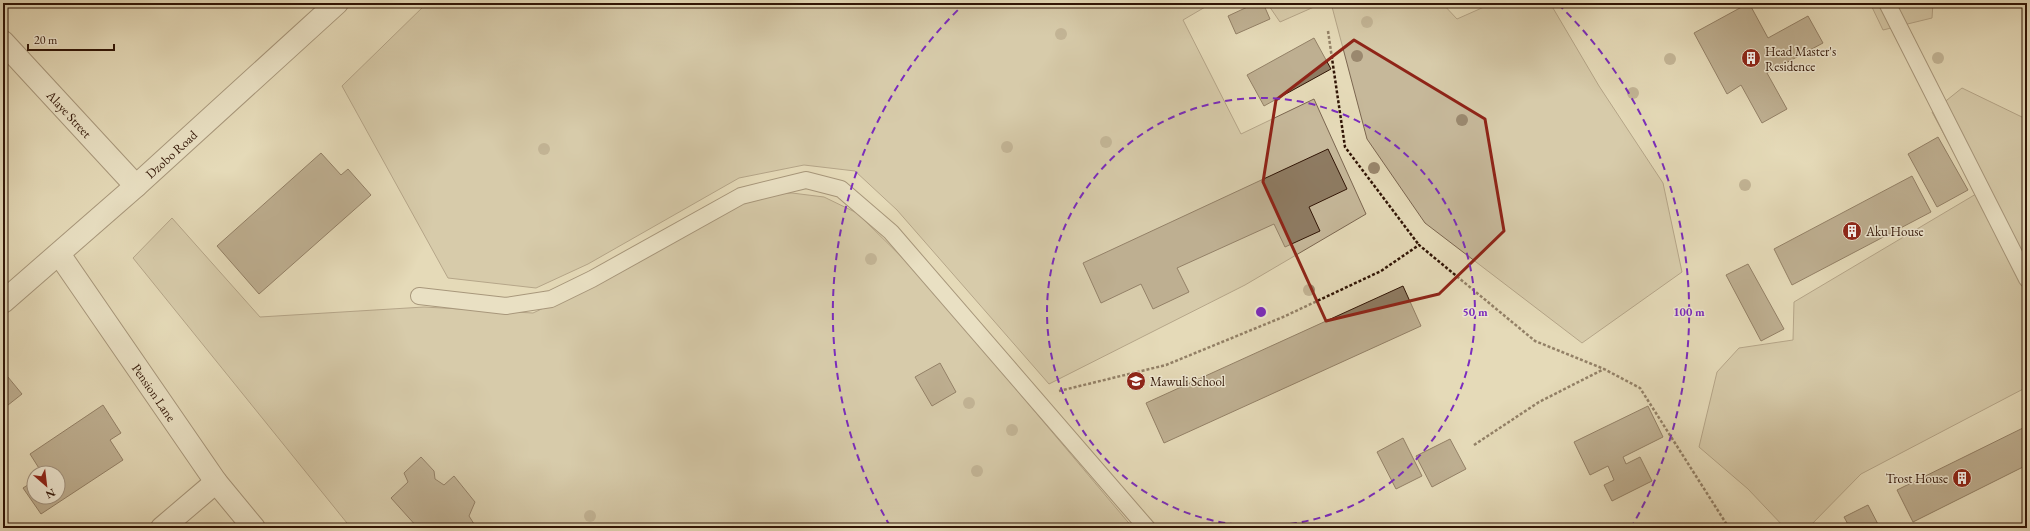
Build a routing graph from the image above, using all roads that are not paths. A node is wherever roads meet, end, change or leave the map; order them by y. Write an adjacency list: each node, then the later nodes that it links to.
1 (337, 3): 4 (street, Dzobo Road)
2 (1887, 3): 6 (lane)
3 (3, 42): 4 (street, Alaye Street)
4 (136, 186): 5 (street, Dzobo Road)
5 (59, 254): 8 (street, Dzobo Road); 9 (street, Pension Lane)
6 (2027, 279)
7 (419, 296): 12 (lane)
8 (3, 302)
9 (216, 482): 10 (street); 11 (street, Pension Lane)
10 (162, 528)
11 (254, 528)
12 (1147, 528)

